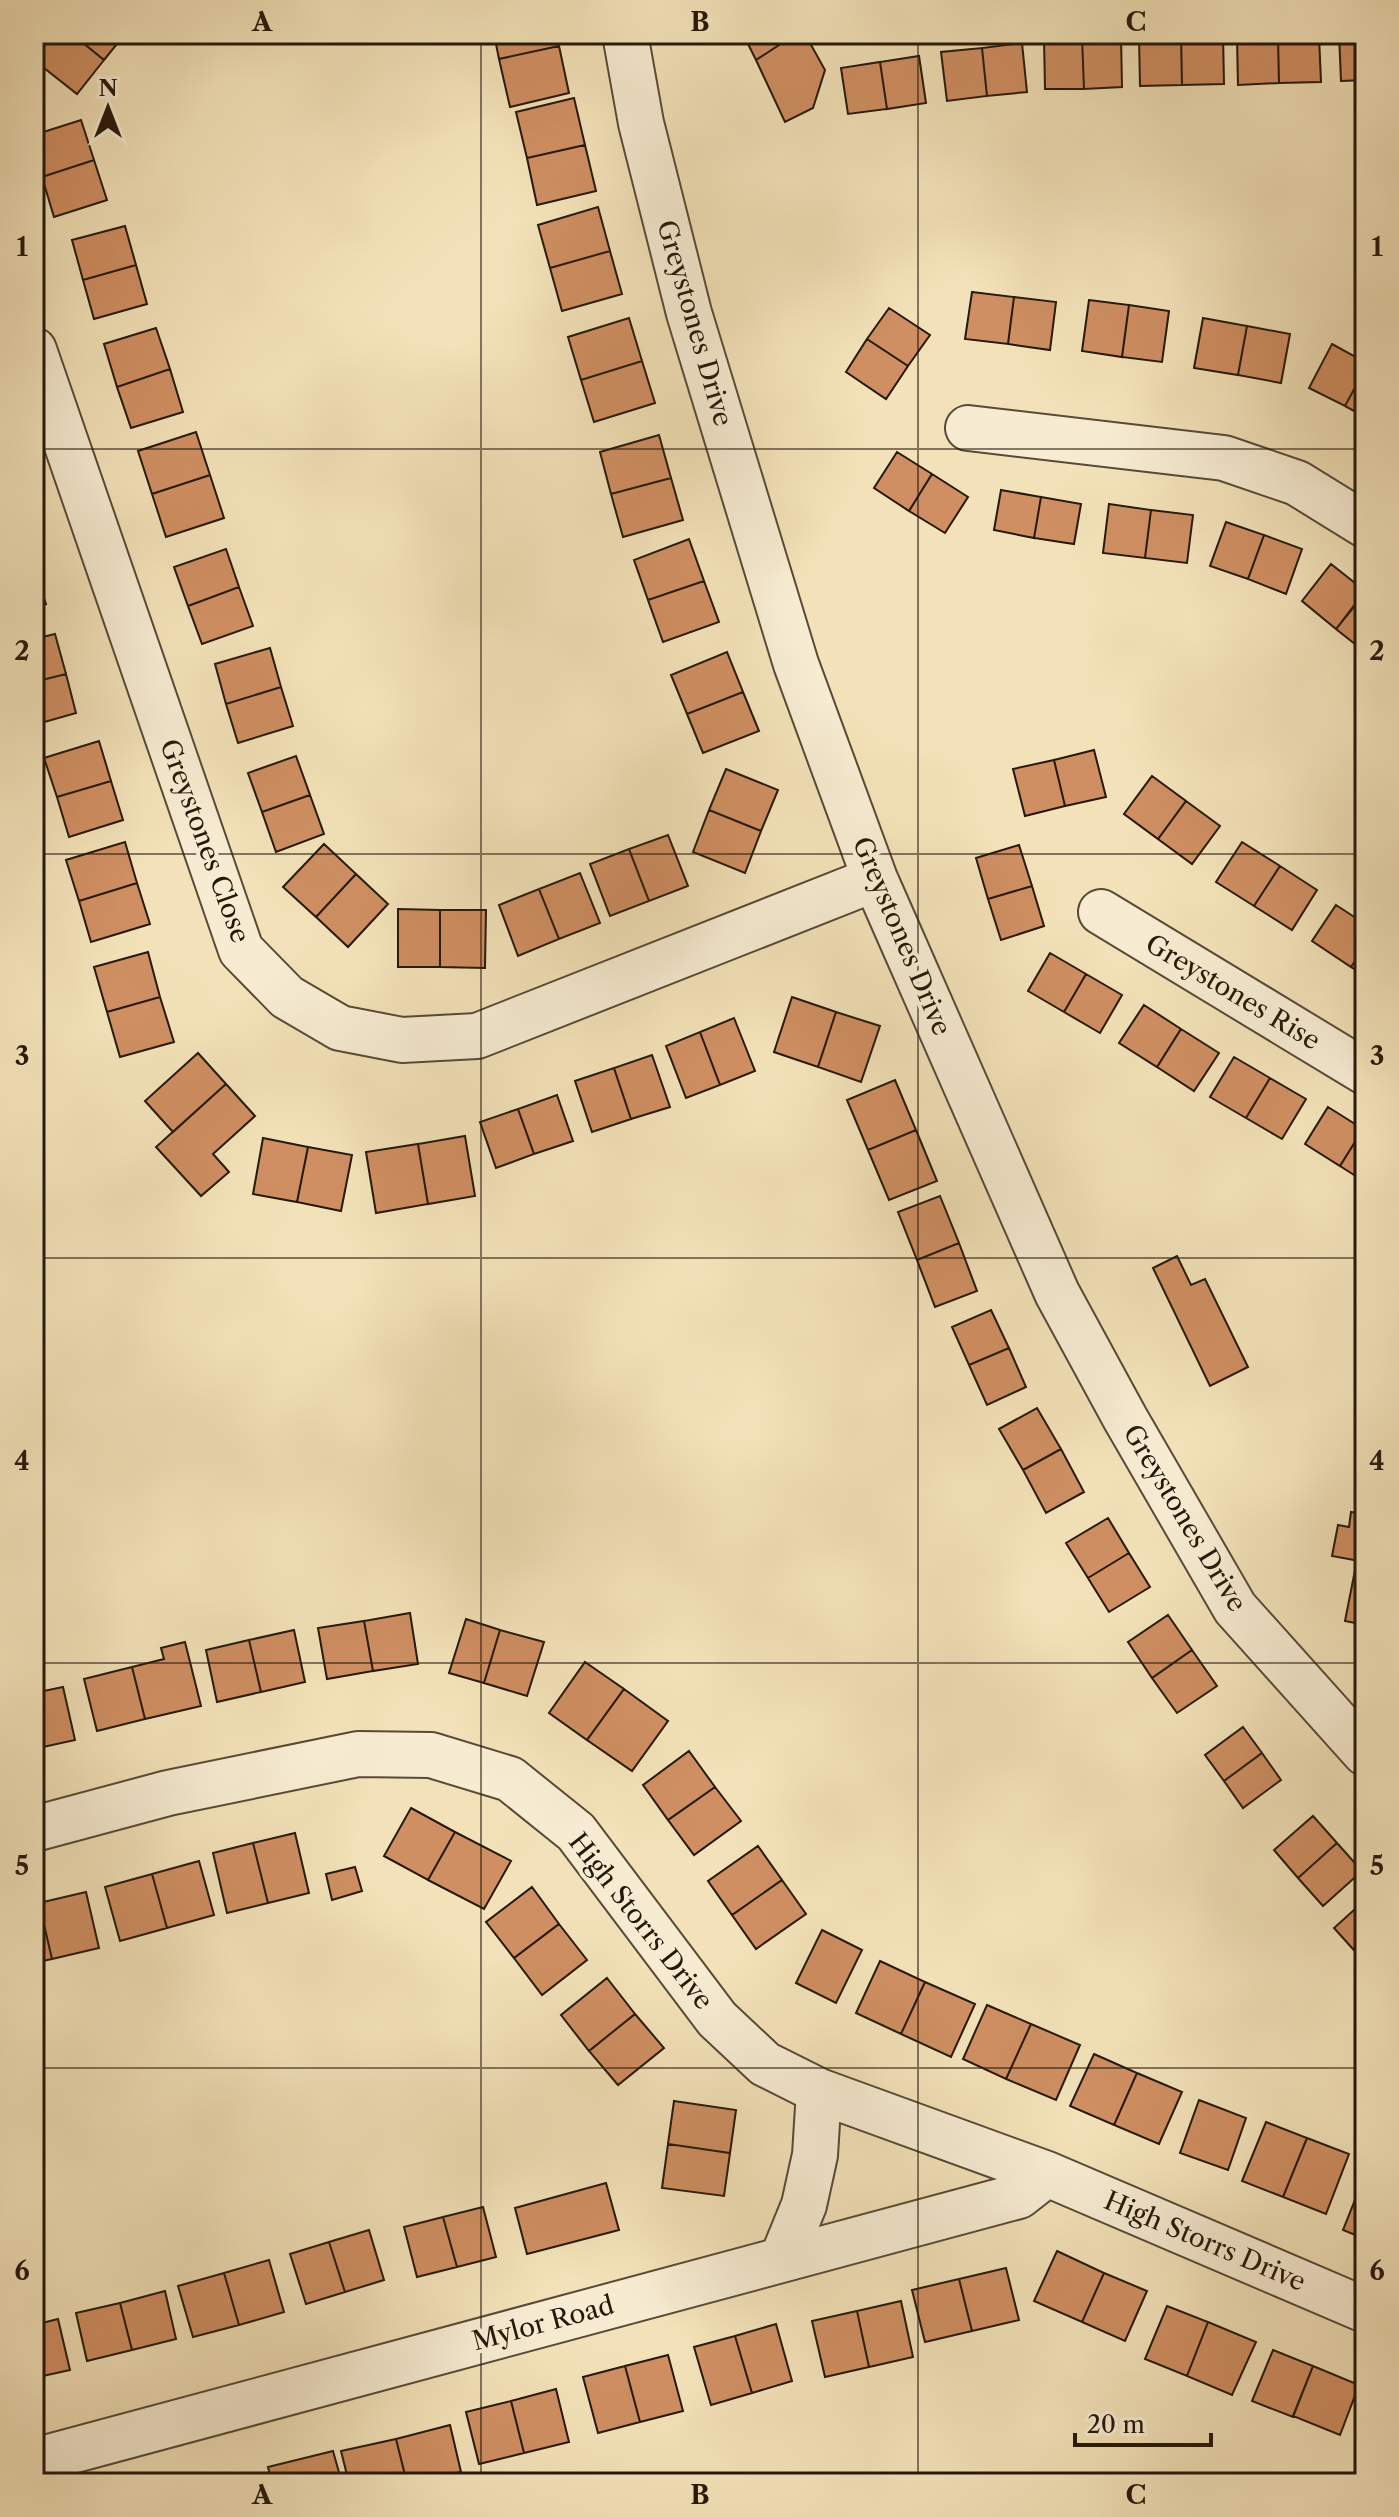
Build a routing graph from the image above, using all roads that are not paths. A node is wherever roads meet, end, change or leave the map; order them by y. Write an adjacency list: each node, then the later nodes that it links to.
1 (625, 34): 5 (street, Greystones Drive)
2 (34, 350): 5 (street, Greystones Close)
3 (968, 428): 4 (street)
4 (1365, 525)
5 (875, 879): 8 (street, Greystones Drive)
6 (1101, 912): 7 (street, Greystones Rise)
7 (1365, 1072)
8 (1365, 1753)
9 (34, 1829): 10 (street, High Storrs Drive)
10 (819, 2091): 11 (street, High Storrs Drive); 12 (street)
11 (1047, 2174): 12 (street, Mylor Road); 13 (street, High Storrs Drive)
12 (782, 2259): 14 (street, Mylor Road)
13 (1365, 2310)
14 (34, 2461)

